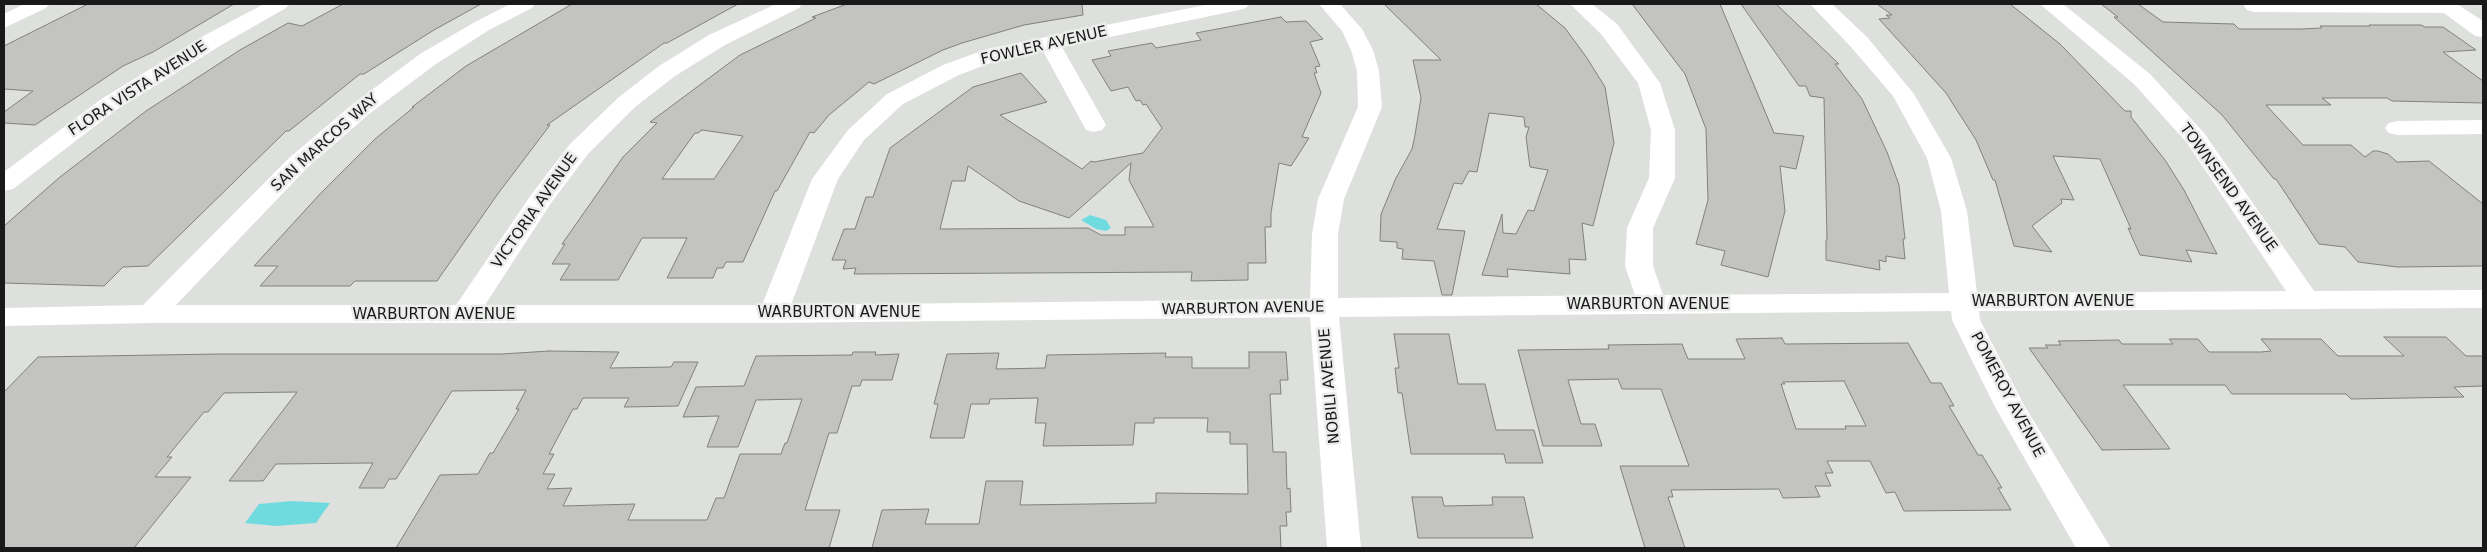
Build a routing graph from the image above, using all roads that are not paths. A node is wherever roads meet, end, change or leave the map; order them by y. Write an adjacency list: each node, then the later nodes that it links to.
1 (39, 4): 12 (street)
2 (279, 4): 18 (street, FLORA VISTA AVENUE)
3 (525, 4): 24 (street, SAN MARCOS WAY)
4 (792, 4): 26 (street, VICTORIA AVENUE)
5 (1239, 4): 14 (street, FOWLER AVENUE)
6 (1329, 4): 23 (street, NOBILI AVENUE)
7 (1580, 4): 22 (street)
8 (1820, 4): 21 (street, POMEROY AVENUE)
9 (2050, 4): 20 (street, TOWNSEND AVENUE)
10 (2446, 5): 11 (street); 13 (street)
11 (2254, 6)
12 (4, 22)
13 (2483, 31)
14 (1049, 42): 15 (street); 25 (street, FOWLER AVENUE)
15 (1094, 125)
16 (2483, 127): 17 (street)
17 (2397, 128)
18 (4, 184)
19 (2483, 299): 20 (street, WARBURTON AVENUE)
20 (2307, 301): 21 (street, WARBURTON AVENUE)
21 (1965, 303): 22 (street, WARBURTON AVENUE); 29 (street, POMEROY AVENUE)
22 (1652, 304): 23 (street, WARBURTON AVENUE)
23 (1324, 309): 25 (street, WARBURTON AVENUE); 28 (street, NOBILI AVENUE)
24 (151, 314): 26 (street, WARBURTON AVENUE); 27 (street, WARBURTON AVENUE)
25 (773, 314): 26 (street, WARBURTON AVENUE)
26 (464, 315)
27 (4, 317)
28 (1344, 548)
29 (2094, 548)

